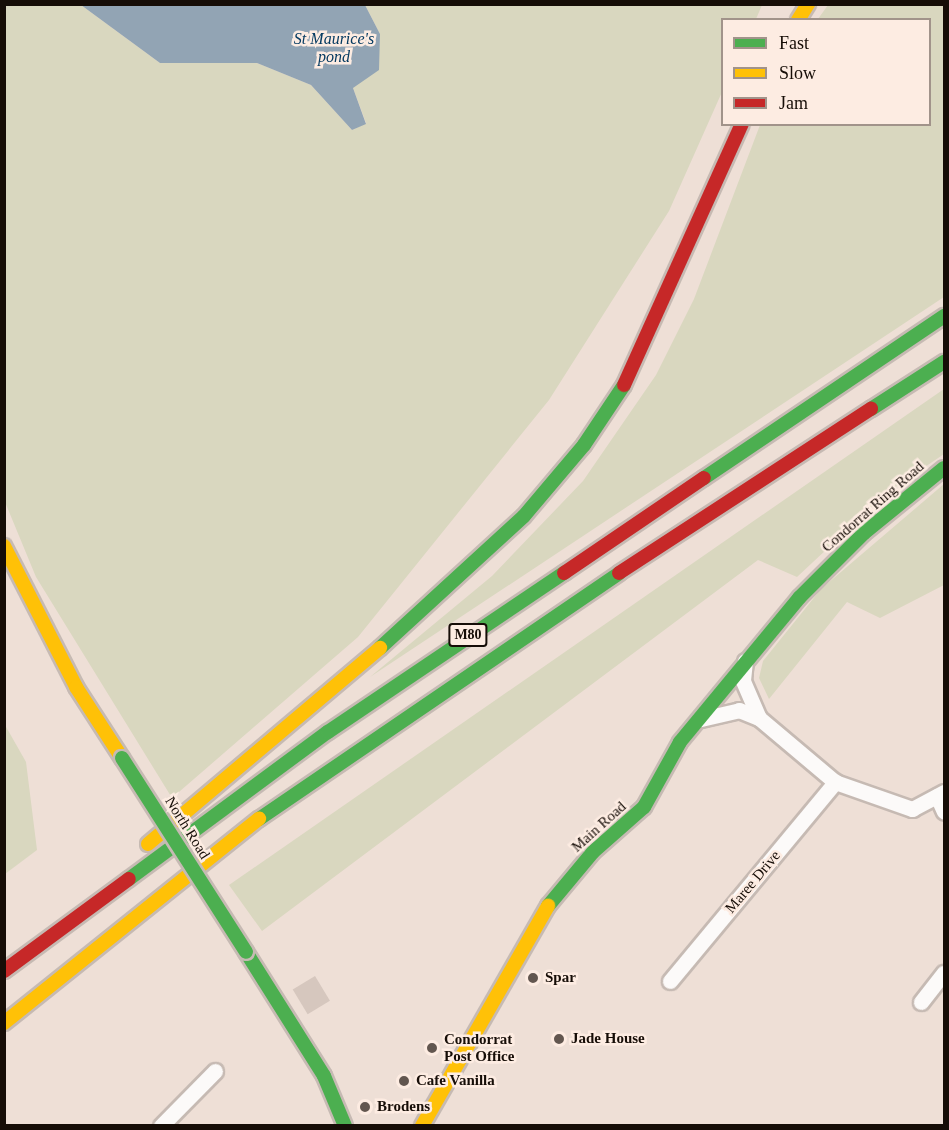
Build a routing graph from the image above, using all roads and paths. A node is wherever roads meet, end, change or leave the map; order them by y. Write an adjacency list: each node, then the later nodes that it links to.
1 (808, 4): 2 (main road)
2 (799, 18)
3 (741, 126): 17 (main road, M80)
4 (945, 316): 17 (main road, M80)
5 (945, 362): 7 (main road, M80)
6 (945, 376): 7 (main road, M80)
7 (825, 441): 21 (main road, M80)
8 (945, 468): 10 (main road, Condorrat Ring Road)
9 (4, 546): 24 (main road, North Road, bridge)
10 (799, 598): 11 (main road, Main Road)
11 (745, 661): 12 (street); 13 (main road, Main Road)
12 (759, 718): 13 (street); 14 (street)
13 (695, 722): 25 (main road, Main Road)
14 (836, 783): 15 (street); 19 (street, Maree Drive)
15 (941, 794): 16 (street)
16 (945, 812)
17 (4, 970)
18 (945, 973): 20 (street)
19 (670, 981)
20 (921, 1002)
21 (4, 1023)
22 (215, 1071): 23 (street)
23 (161, 1125)
24 (345, 1125)
25 (422, 1125)

